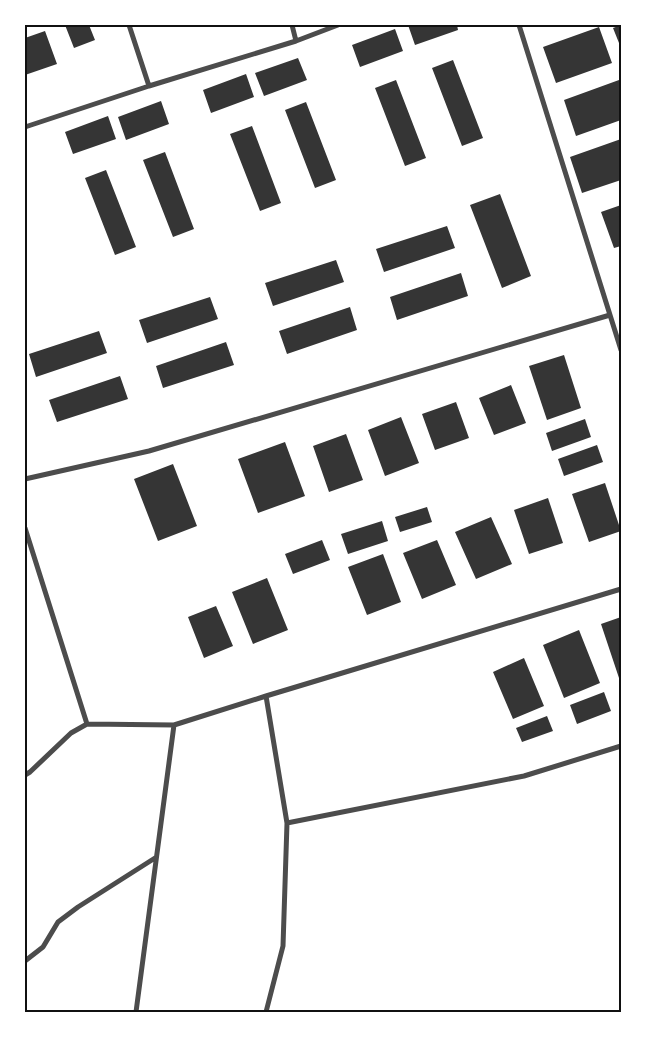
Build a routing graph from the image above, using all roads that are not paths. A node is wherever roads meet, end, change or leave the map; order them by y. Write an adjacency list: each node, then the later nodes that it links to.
1 (129, 25): 6 (street)
2 (292, 25): 5 (street)
3 (338, 25): 5 (street)
4 (519, 25): 8 (street)
5 (296, 41): 6 (street)
6 (149, 86): 7 (street)
7 (25, 127)
8 (610, 316): 9 (street); 10 (street)
9 (621, 350)
10 (25, 479)
11 (25, 528): 14 (street)
12 (621, 589): 13 (street)
13 (266, 696): 15 (street); 18 (street)
14 (87, 724): 15 (street); 17 (street)
15 (174, 725): 19 (street)
16 (621, 746): 18 (street)
17 (25, 775)
18 (287, 823): 22 (street)
19 (155, 858): 20 (street); 21 (street)
20 (25, 961)
21 (136, 1012)
22 (266, 1012)

